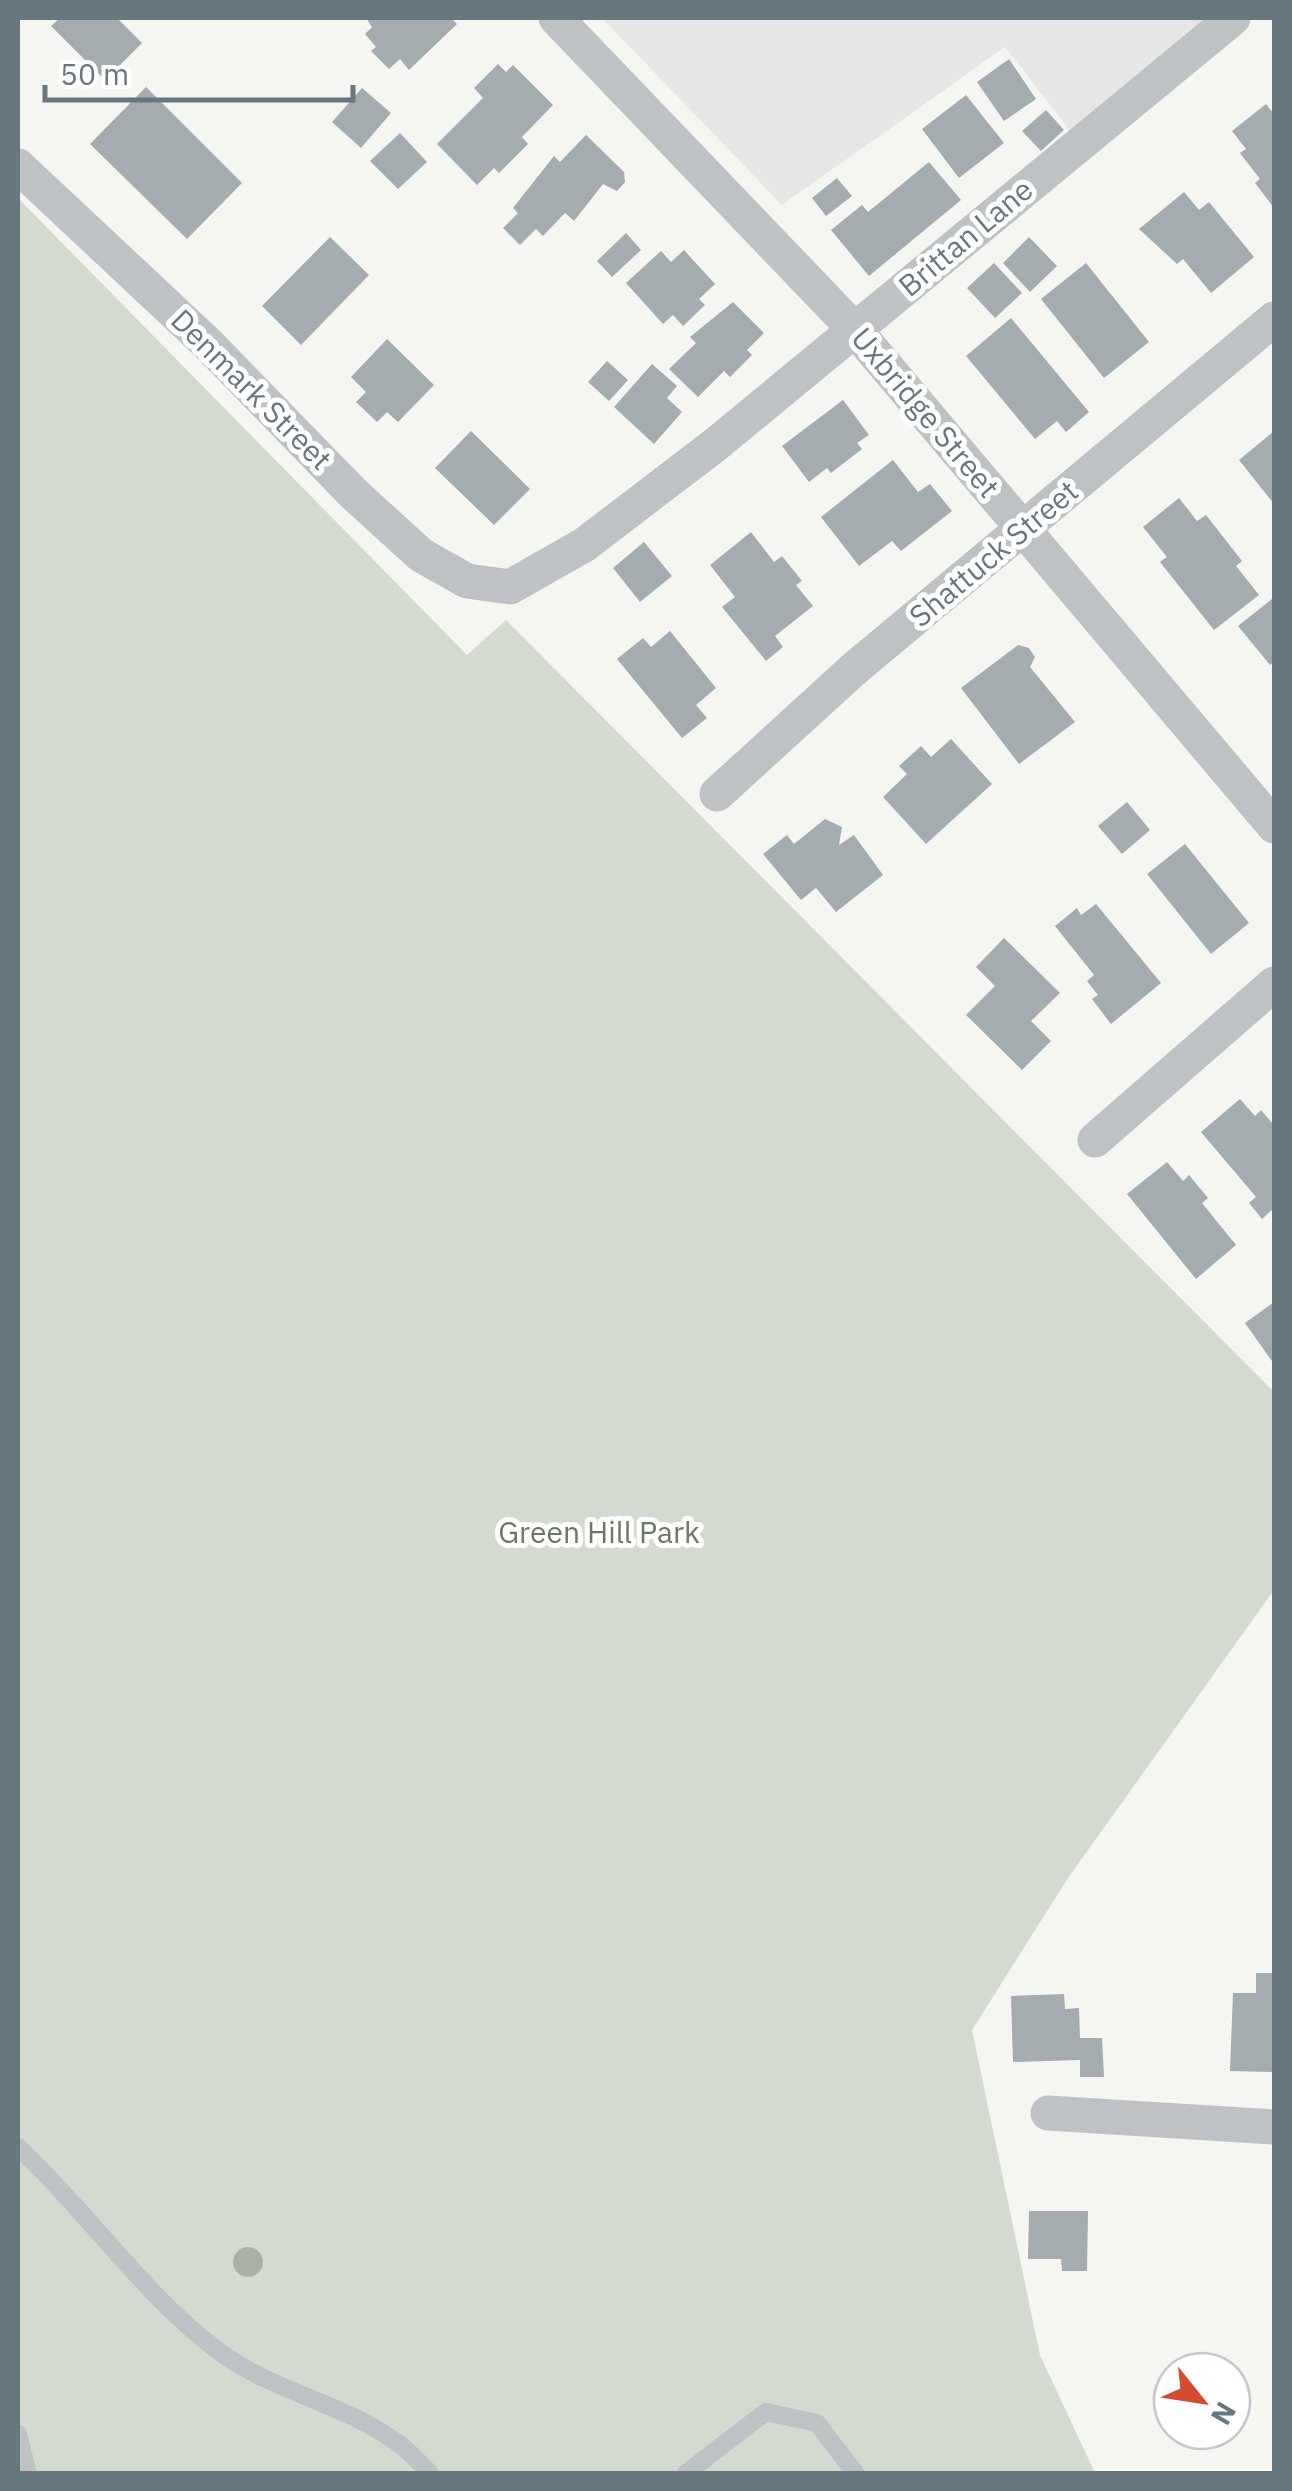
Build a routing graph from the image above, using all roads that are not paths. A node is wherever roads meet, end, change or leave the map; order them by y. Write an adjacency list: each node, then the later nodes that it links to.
1 (556, 18): 5 (street, Uxbridge Street)
2 (1233, 18): 5 (street, Brittan Lane)
3 (18, 166): 7 (street, Denmark Street)
4 (1274, 319): 6 (street, Shattuck Street)
5 (856, 330): 6 (street, Uxbridge Street); 7 (street, Brittan Lane)
6 (1024, 530): 8 (street, Shattuck Street); 9 (street, Uxbridge Street)
7 (500, 588)
8 (716, 794)
9 (1274, 826)
10 (1274, 984): 11 (street)
11 (1095, 1140)
12 (1048, 2112): 13 (street)
13 (1274, 2126)
14 (18, 2146): 16 (lane)
15 (18, 2434): 17 (lane)
16 (435, 2473)
17 (28, 2474)
18 (686, 2474): 19 (lane)
19 (856, 2474)

